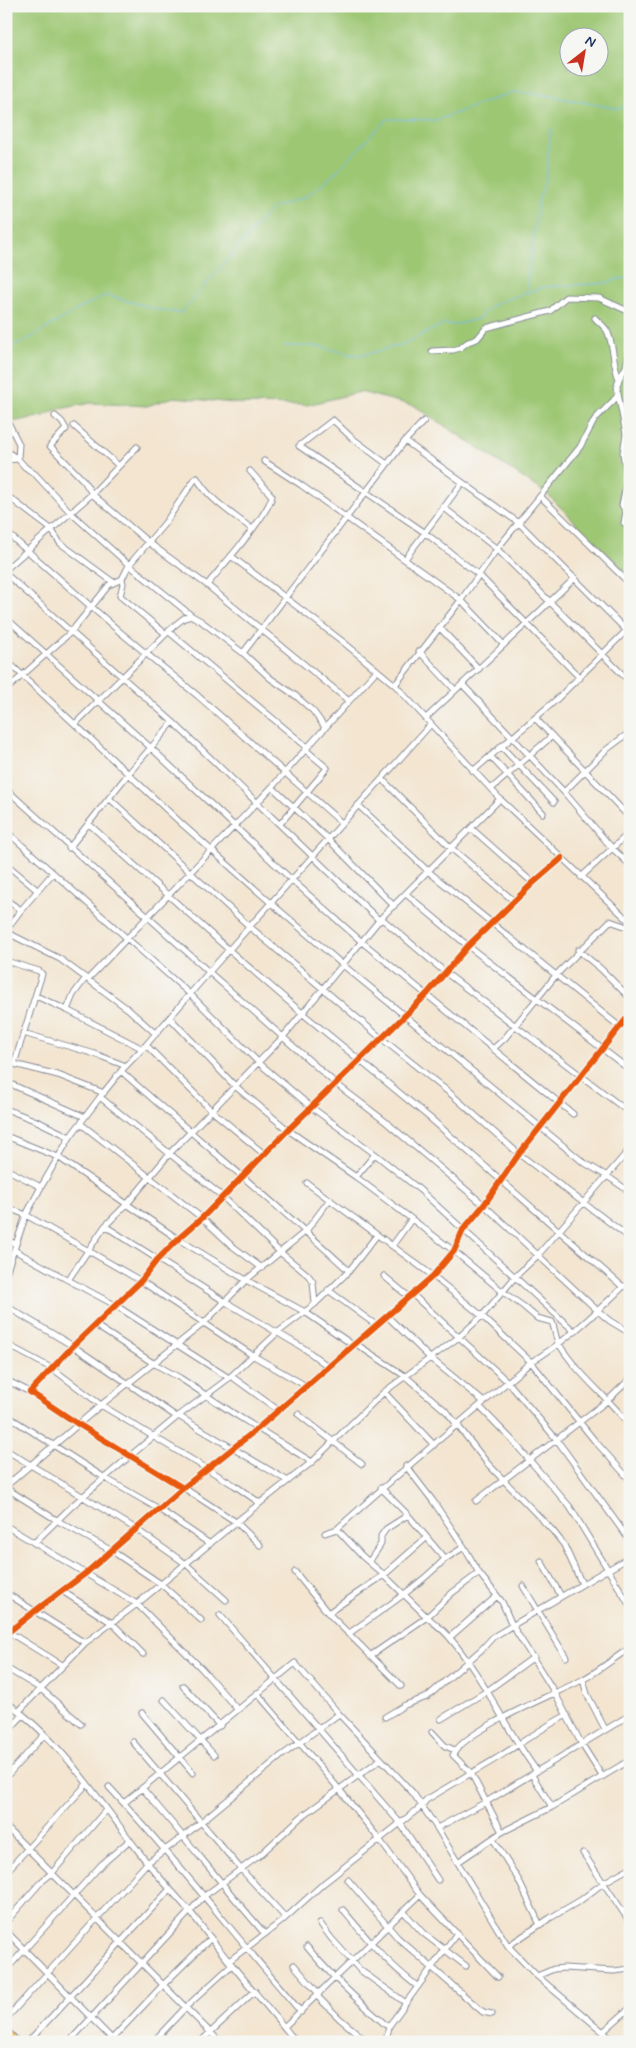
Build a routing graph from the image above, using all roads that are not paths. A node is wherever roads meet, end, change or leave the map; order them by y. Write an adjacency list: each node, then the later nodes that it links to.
1 (630, 312): 4 (street)
2 (595, 318): 5 (street)
3 (630, 346): 5 (street)
4 (432, 351)
5 (620, 379): 6 (street)
6 (618, 393): 24 (street); 28 (street)
7 (55, 416): 22 (street)
8 (424, 421): 11 (street)
9 (9, 424): 14 (street)
10 (74, 426): 18 (street)
11 (405, 441): 17 (street); 20 (street)
12 (136, 447): 18 (street)
13 (6, 451): 14 (street)
14 (18, 459): 15 (street); 26 (street)
15 (6, 460)
16 (264, 461): 27 (street)
17 (387, 464): 21 (street); 21 (street)
18 (119, 466): 22 (street)
19 (250, 471): 31 (street)
20 (462, 483): 25 (street); 29 (street)
21 (367, 492): 27 (street); 33 (street)
22 (92, 494): 26 (street); 34 (street)
23 (6, 495): 30 (street)
24 (540, 496): 29 (street); 46 (street)
25 (443, 507): 33 (street); 35 (street)
26 (72, 513): 30 (street); 39 (street)
27 (346, 518): 38 (street); 48 (street)
28 (624, 522)
29 (518, 523): 35 (street); 43 (street)
30 (51, 529): 36 (street); 45 (street)
31 (252, 529): 34 (street); 37 (street)
32 (6, 532): 36 (street)
33 (424, 532): 38 (street); 42 (street)
34 (148, 542): 39 (street); 47 (street)
35 (497, 549): 42 (street); 50 (street)
36 (26, 551): 40 (street); 51 (street)
37 (231, 556): 47 (street); 48 (street)
38 (405, 559): 49 (street)
39 (129, 565): 44 (street); 52 (street)
40 (6, 569)
41 (6, 574): 58 (street)
42 (479, 575): 49 (street); 54 (street)
43 (575, 578): 50 (street); 57 (street)
44 (122, 579): 45 (street); 59 (street)
45 (113, 582): 51 (street)
46 (630, 584)
47 (206, 585): 56 (street)
48 (286, 598): 56 (street); 68 (street)
49 (461, 600): 55 (street); 60 (street)
50 (550, 601): 54 (street); 65 (street)
51 (92, 608): 58 (street); 63 (street)
52 (192, 616): 59 (street); 62 (street)
53 (6, 618): 64 (street)
54 (526, 624): 60 (street); 71 (street)
55 (439, 627): 61 (street); 67 (street)
56 (260, 629): 62 (street); 78 (street)
57 (629, 630): 65 (street)
58 (71, 632): 64 (street); 70 (street)
59 (167, 633): 63 (street); 90 (street)
60 (504, 645): 67 (street)
61 (419, 652): 74 (street); 76 (street)
62 (243, 653): 84 (street)
63 (147, 654): 70 (street); 97 (street)
64 (47, 655): 69 (street); 77 (street)
65 (602, 656): 71 (street); 72 (street)
66 (6, 660): 69 (street)
67 (480, 669): 73 (street)
68 (377, 670): 74 (street); 78 (street)
69 (23, 675): 75 (street); 82 (street)
70 (124, 678): 77 (street); 81 (street)
71 (580, 678): 80 (street)
72 (630, 682)
73 (462, 684): 76 (street); 87 (street)
74 (394, 685): 79 (street)
75 (6, 690)
76 (455, 690): 79 (street)
77 (98, 700): 82 (street); 89 (street)
78 (349, 701): 84 (street)
79 (426, 718): 83 (street)
80 (535, 718): 86 (street); 87 (street)
81 (173, 722): 89 (street); 107 (street)
82 (76, 724): 96 (street)
83 (431, 724): 94 (street); 99 (street)
84 (324, 726): 90 (street)
85 (630, 732): 95 (street)
86 (552, 736): 92 (street); 95 (street)
87 (512, 737): 88 (street); 92 (street)
88 (501, 746): 91 (street); 93 (street)
89 (150, 747): 96 (street); 116 (street)
90 (307, 747): 97 (street); 103 (street)
91 (490, 756): 94 (street); 98 (street)
92 (530, 756): 93 (street); 104 (street)
93 (519, 764): 98 (street); 108 (street)
94 (473, 771): 101 (street)
95 (585, 771): 104 (street); 112 (street)
96 (129, 773): 105 (street); 124 (street)
97 (284, 773): 100 (street); 103 (street)
98 (508, 774): 101 (street); 111 (street)
99 (382, 778): 109 (street); 122 (street)
100 (272, 787): 107 (street); 110 (street)
101 (491, 789): 106 (street)
102 (7, 791): 143 (street)
103 (307, 792): 110 (street); 113 (street)
104 (564, 792): 123 (street)
105 (109, 798): 114 (street); 129 (street)
106 (500, 799): 117 (street); 126 (street)
107 (257, 802): 115 (street); 116 (street)
108 (554, 802)
109 (358, 805): 113 (street); 130 (street)
110 (294, 808): 115 (street); 120 (street)
111 (543, 813)
112 (630, 818)
113 (342, 823): 120 (street)
114 (89, 824): 121 (street); 136 (street)
115 (280, 824): 125 (street)
116 (233, 826): 124 (street); 133 (street)
117 (471, 828): 122 (street); 134 (street)
118 (6, 831): 131 (street)
119 (630, 832): 123 (street)
120 (328, 839): 125 (street); 141 (street)
121 (69, 848)
122 (451, 848): 130 (street); 139 (street)
123 (612, 848): 128 (street); 132 (street)
124 (211, 850): 129 (street); 140 (street)
125 (312, 857): 133 (street); 144 (street)
126 (562, 858): 132 (street); 134 (street)
127 (6, 864): 135 (street)
128 (630, 864)
129 (190, 871): 136 (street); 147 (street)
130 (428, 872): 137 (street); 146 (street)
131 (52, 873): 135 (street); 150 (street)
132 (581, 878): 145 (street)
133 (292, 880): 140 (street); 151 (street)
134 (533, 883): 139 (street)
135 (37, 890): 142 (street)
136 (169, 894): 143 (street); 153 (street)
137 (406, 894): 141 (street); 152 (street)
138 (6, 900): 142 (street)
139 (514, 901): 146 (street)
140 (271, 903): 147 (street); 156 (street)
141 (394, 906): 144 (street)
142 (21, 910): 149 (street)
143 (148, 916): 150 (street); 157 (street)
144 (380, 919): 151 (street); 158 (street)
145 (630, 922)
146 (492, 923): 152 (street); 159 (street)
147 (250, 926): 153 (street); 161 (street)
148 (630, 928): 154 (street)
149 (6, 931): 160 (street)
150 (126, 938): 160 (street); 163 (street)
151 (362, 942): 156 (street); 162 (street)
152 (468, 946): 158 (street); 166 (street)
153 (229, 950): 157 (street); 168 (street)
154 (578, 950): 159 (street); 165 (street)
155 (6, 961): 164 (street)
156 (343, 965): 161 (street); 170 (street)
157 (209, 972): 163 (street); 176 (street)
158 (446, 973): 162 (street); 172 (street)
159 (557, 974): 166 (street); 173 (street)
160 (88, 979): 167 (street); 175 (street)
161 (323, 988): 168 (street); 177 (street)
162 (428, 994): 170 (street); 179 (street)
163 (191, 995): 171 (street); 182 (street)
164 (36, 996): 167 (street); 174 (street)
165 (630, 998)
166 (536, 999): 172 (street); 180 (street)
167 (67, 1010): 178 (street)
168 (302, 1013): 176 (street); 181 (street)
169 (630, 1014): 173 (street)
170 (404, 1016): 177 (street); 199 (street)
171 (170, 1018): 175 (street); 189 (street)
172 (514, 1026): 179 (street); 186 (street)
173 (620, 1027): 180 (street)
174 (23, 1033): 183 (street); 190 (street)
175 (156, 1034): 178 (street)
176 (282, 1037): 182 (street); 188 (street)
177 (381, 1038): 181 (street); 208 (street)
178 (144, 1047): 183 (street); 194 (street)
179 (494, 1048): 191 (street)
180 (601, 1049): 184 (street); 186 (street)
181 (358, 1059): 188 (street); 215 (street)
182 (259, 1063): 189 (street); 192 (street)
183 (126, 1066): 185 (street)
184 (630, 1070)
185 (121, 1071): 190 (street); 201 (street)
186 (580, 1075): 191 (street); 195 (street)
187 (6, 1082): 197 (street)
188 (335, 1083): 192 (street); 223 (street)
189 (235, 1086): 194 (street); 200 (street)
190 (102, 1094): 197 (street); 205 (street)
191 (559, 1101): 196 (street); 199 (street)
192 (311, 1107): 200 (street); 207 (street)
193 (6, 1109): 203 (street)
194 (212, 1110): 201 (street); 206 (street)
195 (630, 1113)
196 (574, 1114)
197 (85, 1117): 198 (street)
198 (81, 1124): 203 (street); 214 (street)
199 (540, 1128): 208 (street); 212 (street)
200 (288, 1130): 206 (street); 213 (street)
201 (191, 1133): 205 (street); 211 (street)
202 (6, 1136): 209 (street)
203 (70, 1137): 209 (street)
204 (630, 1149): 212 (street)
205 (170, 1153): 214 (street); 219 (street)
206 (264, 1154): 211 (street)
207 (375, 1154): 213 (street); 229 (street)
208 (519, 1154): 215 (street); 221 (street)
209 (58, 1157): 217 (street); 222 (street)
210 (6, 1169): 217 (street)
211 (242, 1176): 219 (street); 230 (street)
212 (607, 1176): 218 (street); 221 (street)
213 (356, 1177): 227 (street)
214 (149, 1178): 222 (street); 226 (street)
215 (500, 1182): 223 (street); 231 (street)
216 (307, 1183): 220 (street)
217 (41, 1187): 225 (street)
218 (630, 1192)
219 (223, 1197): 226 (street); 241 (street)
220 (330, 1199): 230 (street); 232 (street)
221 (584, 1202): 231 (street); 234 (street)
222 (128, 1203): 228 (street); 233 (street)
223 (484, 1205): 229 (street); 242 (street)
224 (6, 1207): 225 (street)
225 (26, 1215): 236 (street); 239 (street)
226 (202, 1218): 233 (street); 244 (street)
227 (411, 1220): 237 (street); 240 (street)
228 (105, 1226): 239 (street); 243 (street)
229 (463, 1230): 240 (street); 249 (street)
230 (306, 1231): 241 (street); 245 (street)
231 (558, 1232): 242 (street); 254 (street)
232 (378, 1235): 237 (street); 245 (street)
233 (178, 1238): 243 (street); 251 (street)
234 (630, 1238)
235 (6, 1240): 236 (street)
236 (16, 1244): 238 (street)
237 (392, 1246): 248 (street)
238 (14, 1250): 246 (street); 250 (street)
239 (89, 1251): 250 (street); 252 (street)
240 (454, 1251): 248 (street); 256 (street)
241 (281, 1253): 244 (street); 259 (street)
242 (538, 1254): 249 (street); 262 (street)
243 (157, 1260): 252 (street); 258 (street)
244 (262, 1268): 251 (street)
245 (349, 1271): 255 (street)
246 (6, 1272)
247 (384, 1276): 257 (street)
248 (433, 1276): 257 (street); 265 (street)
249 (516, 1276): 256 (street); 269 (street)
250 (68, 1280): 260 (street)
251 (246, 1280): 258 (street); 263 (street)
252 (141, 1282): 260 (street); 266 (street)
253 (630, 1282): 254 (street)
254 (623, 1287): 262 (street)
255 (328, 1290): 259 (street); 268 (street)
256 (503, 1292): 265 (street); 276 (street)
257 (410, 1296): 264 (street); 272 (street)
258 (224, 1301): 266 (street); 270 (street)
259 (315, 1304): 263 (street)
260 (115, 1305): 267 (street); 274 (street)
261 (6, 1306): 277 (street)
262 (598, 1311): 269 (street); 271 (street)
263 (305, 1312): 270 (street); 275 (street)
264 (387, 1316): 268 (street); 279 (street)
265 (482, 1316): 272 (street); 280 (street)
266 (204, 1322): 274 (street); 278 (street)
267 (95, 1324): 277 (street); 281 (street)
268 (376, 1325): 275 (street)
269 (575, 1332): 276 (street)
270 (278, 1333): 278 (street); 282 (street)
271 (630, 1333)
272 (459, 1337): 279 (street); 288 (street)
273 (6, 1344): 283 (street)
274 (178, 1344): 281 (street); 285 (street)
275 (354, 1344): 282 (street); 284 (street)
276 (559, 1344): 280 (street); 294 (street)
277 (73, 1346): 283 (street); 289 (street)
278 (252, 1356): 285 (street); 290 (street)
279 (430, 1357): 284 (street); 295 (street)
280 (531, 1362): 288 (street); 302 (street)
281 (153, 1364): 289 (street); 293 (street)
282 (329, 1367): 290 (street)
283 (53, 1369): 291 (street); 296 (street)
284 (405, 1376): 292 (street); 304 (street)
285 (230, 1377): 293 (street); 298 (street)
286 (6, 1380): 291 (street)
287 (630, 1380): 294 (street)
288 (508, 1382): 295 (street); 308 (street)
289 (128, 1384): 296 (street); 301 (street)
290 (306, 1386): 298 (street)
291 (30, 1392): 303 (street)
292 (384, 1392): 309 (street); 311 (street)
293 (206, 1396): 301 (street); 306 (street)
294 (607, 1401): 302 (street); 305 (street)
295 (484, 1402): 297 (street)
296 (101, 1404): 303 (street); 307 (street)
297 (479, 1406): 304 (street); 315 (street)
298 (278, 1410): 306 (street)
299 (298, 1414): 309 (street)
300 (6, 1415): 310 (street)
301 (178, 1417): 307 (street); 312 (street)
302 (580, 1420): 308 (street); 324 (street)
303 (78, 1424): 310 (street); 314 (street)
304 (457, 1425): 311 (street); 323 (street)
305 (630, 1426)
306 (257, 1429): 312 (street); 316 (street)
307 (154, 1436): 314 (street); 320 (street)
308 (557, 1440): 315 (street); 340 (street)
309 (335, 1441): 316 (street); 317 (street)
310 (54, 1444): 318 (street); 321 (street)
311 (434, 1445): 319 (street)
312 (232, 1449): 320 (street); 322 (street)
313 (6, 1450): 318 (street)
314 (130, 1456): 321 (street); 326 (street)
315 (529, 1460): 323 (street); 351 (street)
316 (312, 1462): 322 (street)
317 (362, 1464)
318 (32, 1466): 325 (street); 328 (street)
319 (406, 1466): 327 (street); 344 (street)
320 (208, 1470): 326 (street); 330 (street)
321 (105, 1478): 328 (street); 331 (street)
322 (288, 1480): 330 (street)
323 (504, 1480): 329 (street); 357 (street)
324 (630, 1480)
325 (6, 1487): 333 (street)
326 (184, 1488): 331 (street); 334 (street)
327 (381, 1488): 332 (street); 337 (street)
328 (83, 1498): 333 (street); 336 (street)
329 (476, 1501)
330 (260, 1503): 334 (street)
331 (159, 1509): 336 (street); 342 (street)
332 (408, 1514): 339 (street); 349 (street)
333 (58, 1521): 341 (street); 345 (street)
334 (236, 1522): 342 (street); 343 (street)
335 (6, 1526): 341 (street)
336 (136, 1529): 345 (street); 350 (street)
337 (337, 1529): 338 (street); 349 (street)
338 (325, 1533)
339 (426, 1538): 347 (street); 355 (street)
340 (630, 1541)
341 (34, 1543): 353 (street)
342 (210, 1544): 350 (street)
343 (260, 1545)
344 (464, 1546): 347 (street); 354 (street)
345 (112, 1551): 353 (street); 356 (street)
346 (630, 1557): 351 (street)
347 (445, 1559): 361 (street)
348 (541, 1561): 363 (street)
349 (369, 1562): 355 (street)
350 (186, 1564): 356 (street); 364 (street)
351 (608, 1569): 357 (street); 366 (street); 373 (street)
352 (295, 1572): 369 (street)
353 (86, 1573): 359 (street); 365 (street)
354 (479, 1573): 362 (street); 371 (street)
355 (384, 1575): 361 (street); 369 (street)
356 (161, 1584): 365 (street); 372 (street)
357 (582, 1584): 363 (street)
358 (523, 1586): 368 (street)
359 (62, 1591): 367 (street); 374 (street)
360 (6, 1593): 367 (street)
361 (404, 1595): 371 (street); 377 (street)
362 (497, 1596): 375 (street); 378 (street)
363 (561, 1596): 368 (street)
364 (226, 1600)
365 (137, 1604): 374 (street); 398 (street)
366 (630, 1606)
367 (35, 1610): 376 (street); 379 (street)
368 (536, 1610): 373 (street); 384 (street)
369 (328, 1613): 377 (street)
370 (220, 1615): 388 (street)
371 (428, 1617): 378 (street); 382 (street)
372 (201, 1620)
373 (520, 1620): 375 (street)
374 (112, 1623): 379 (street); 381 (street)
375 (512, 1624): 383 (street); 385 (street)
376 (7, 1633): 386 (street)
377 (348, 1634): 382 (street)
378 (450, 1637): 385 (street)
379 (85, 1643): 386 (street)
380 (630, 1648): 389 (street)
381 (143, 1654)
382 (370, 1656): 391 (street)
383 (534, 1657): 393 (street); 394 (street)
384 (566, 1657)
385 (467, 1661): 393 (street); 404 (street)
386 (62, 1664): 392 (street)
387 (6, 1668): 392 (street)
388 (276, 1679): 395 (street); 401 (street); 410 (street)
389 (583, 1680): 394 (street); 409 (street)
390 (183, 1686): 408 (street)
391 (401, 1686)
392 (41, 1689): 399 (street); 407 (street)
393 (487, 1691): 405 (street); 406 (street)
394 (555, 1692): 402 (street); 405 (street)
395 (257, 1693): 415 (street); 423 (street)
396 (164, 1700): 419 (street)
397 (6, 1702): 399 (street)
398 (237, 1708)
399 (21, 1713): 412 (street); 413 (street)
400 (142, 1713): 425 (street)
401 (339, 1714): 410 (street); 420 (street)
402 (567, 1715): 416 (street); 417 (street)
403 (630, 1716): 416 (street)
404 (384, 1717)
405 (504, 1718): 417 (street); 418 (street)
406 (441, 1719)
407 (81, 1724)
408 (221, 1726)
409 (605, 1728)
410 (319, 1729): 415 (street); 426 (street)
411 (432, 1732): 418 (street)
412 (6, 1733)
413 (44, 1735): 429 (street); 430 (street)
414 (133, 1742): 423 (street)
415 (300, 1743): 433 (street); 439 (street)
416 (581, 1743): 422 (street); 428 (street)
417 (518, 1745): 422 (street); 424 (street)
418 (455, 1750): 424 (street)
419 (214, 1755)
420 (381, 1759): 426 (street); 436 (street)
421 (630, 1760): 428 (street)
422 (536, 1770): 427 (street)
423 (161, 1773): 432 (street); 439 (street)
424 (471, 1773): 434 (street); 436 (street)
425 (193, 1774)
426 (359, 1774): 433 (street); 440 (street)
427 (532, 1775): 434 (street); 437 (street)
428 (602, 1776): 437 (street)
429 (6, 1777)
430 (86, 1785): 438 (street); 448 (street)
431 (109, 1787): 435 (street)
432 (142, 1788): 435 (street); 444 (street)
433 (339, 1789): 445 (street); 453 (street)
434 (486, 1802): 442 (street); 443 (street)
435 (124, 1803): 449 (street)
436 (422, 1806): 440 (street); 442 (street)
437 (552, 1806): 443 (street)
438 (106, 1810): 447 (street); 456 (street)
439 (201, 1821): 444 (street); 453 (street)
440 (400, 1823): 445 (street); 458 (street)
441 (6, 1827): 448 (street)
442 (437, 1828): 451 (street)
443 (502, 1832): 446 (street)
444 (184, 1836): 449 (street); 460 (street)
445 (379, 1839): 463 (street); 468 (street)
446 (493, 1839): 451 (street); 473 (street)
447 (130, 1840): 452 (street); 462 (street)
448 (28, 1848): 455 (street); 456 (street)
449 (165, 1848): 452 (street); 464 (street)
450 (583, 1853): 459 (street)
451 (458, 1862): 481 (street)
452 (147, 1863): 461 (street); 469 (street)
453 (240, 1868): 460 (street); 468 (street)
454 (626, 1870): 459 (street)
455 (6, 1872)
456 (52, 1873): 462 (street); 470 (street)
457 (348, 1880): 474 (street)
458 (438, 1880)
459 (603, 1883): 471 (street); 473 (street)
460 (220, 1884): 464 (street); 477 (street)
461 (170, 1889): 466 (street); 479 (street)
462 (75, 1895): 469 (street); 484 (street)
463 (420, 1895): 467 (street); 476 (street)
464 (202, 1897): 466 (street); 483 (street)
465 (343, 1910): 480 (street)
466 (189, 1911): 478 (street); 487 (street)
467 (403, 1912): 474 (street); 485 (street)
468 (285, 1917): 477 (street)
469 (96, 1919): 479 (street); 494 (street)
470 (6, 1922)
471 (630, 1922)
472 (320, 1923): 486 (street)
473 (540, 1925): 481 (street)
474 (389, 1926): 480 (street); 491 (street)
475 (6, 1931): 484 (street)
476 (457, 1933): 485 (street); 496 (street)
477 (266, 1934): 483 (street)
478 (211, 1938): 488 (street); 498 (street)
479 (120, 1941): 487 (street); 501 (street)
480 (370, 1944): 486 (street); 499 (street)
481 (508, 1946): 495 (street)
482 (307, 1947): 497 (street)
483 (246, 1948): 488 (street); 506 (street)
484 (24, 1950): 493 (street); 494 (street)
485 (444, 1950): 490 (street); 491 (street)
486 (352, 1961): 497 (street); 503 (street)
487 (141, 1963): 498 (street); 508 (street)
488 (231, 1964): 500 (street); 504 (street)
489 (294, 1965): 502 (street)
490 (466, 1966)
491 (430, 1968): 499 (street); 507 (street)
492 (630, 1969): 495 (street)
493 (6, 1970)
494 (48, 1972): 501 (street); 509 (street)
495 (537, 1976): 514 (street)
496 (498, 1977)
497 (335, 1978): 502 (street); 511 (street)
498 (163, 1985): 504 (street); 516 (street)
499 (417, 1986): 503 (street)
500 (255, 1991): 510 (street); 513 (street)
501 (70, 1995): 508 (street); 518 (street)
502 (318, 1995): 506 (street); 525 (street)
503 (406, 2004): 511 (street)
504 (186, 2007): 513 (street); 520 (street)
505 (630, 2008): 514 (street)
506 (301, 2012): 510 (street)
507 (492, 2014)
508 (90, 2016): 516 (street); 519 (street)
509 (6, 2019)
510 (285, 2026): 515 (street)
511 (389, 2026): 526 (street)
512 (6, 2030): 517 (main road)
513 (211, 2031): 521 (street); 522 (street)
514 (604, 2031): 527 (street)
515 (292, 2036): 523 (street); 524 (street)
516 (112, 2041)
517 (17, 2042)
518 (28, 2042)
519 (69, 2042)
520 (153, 2042)
521 (200, 2042)
522 (220, 2042)
523 (286, 2042)
524 (296, 2042)
525 (368, 2042)
526 (386, 2042)
527 (615, 2042)

